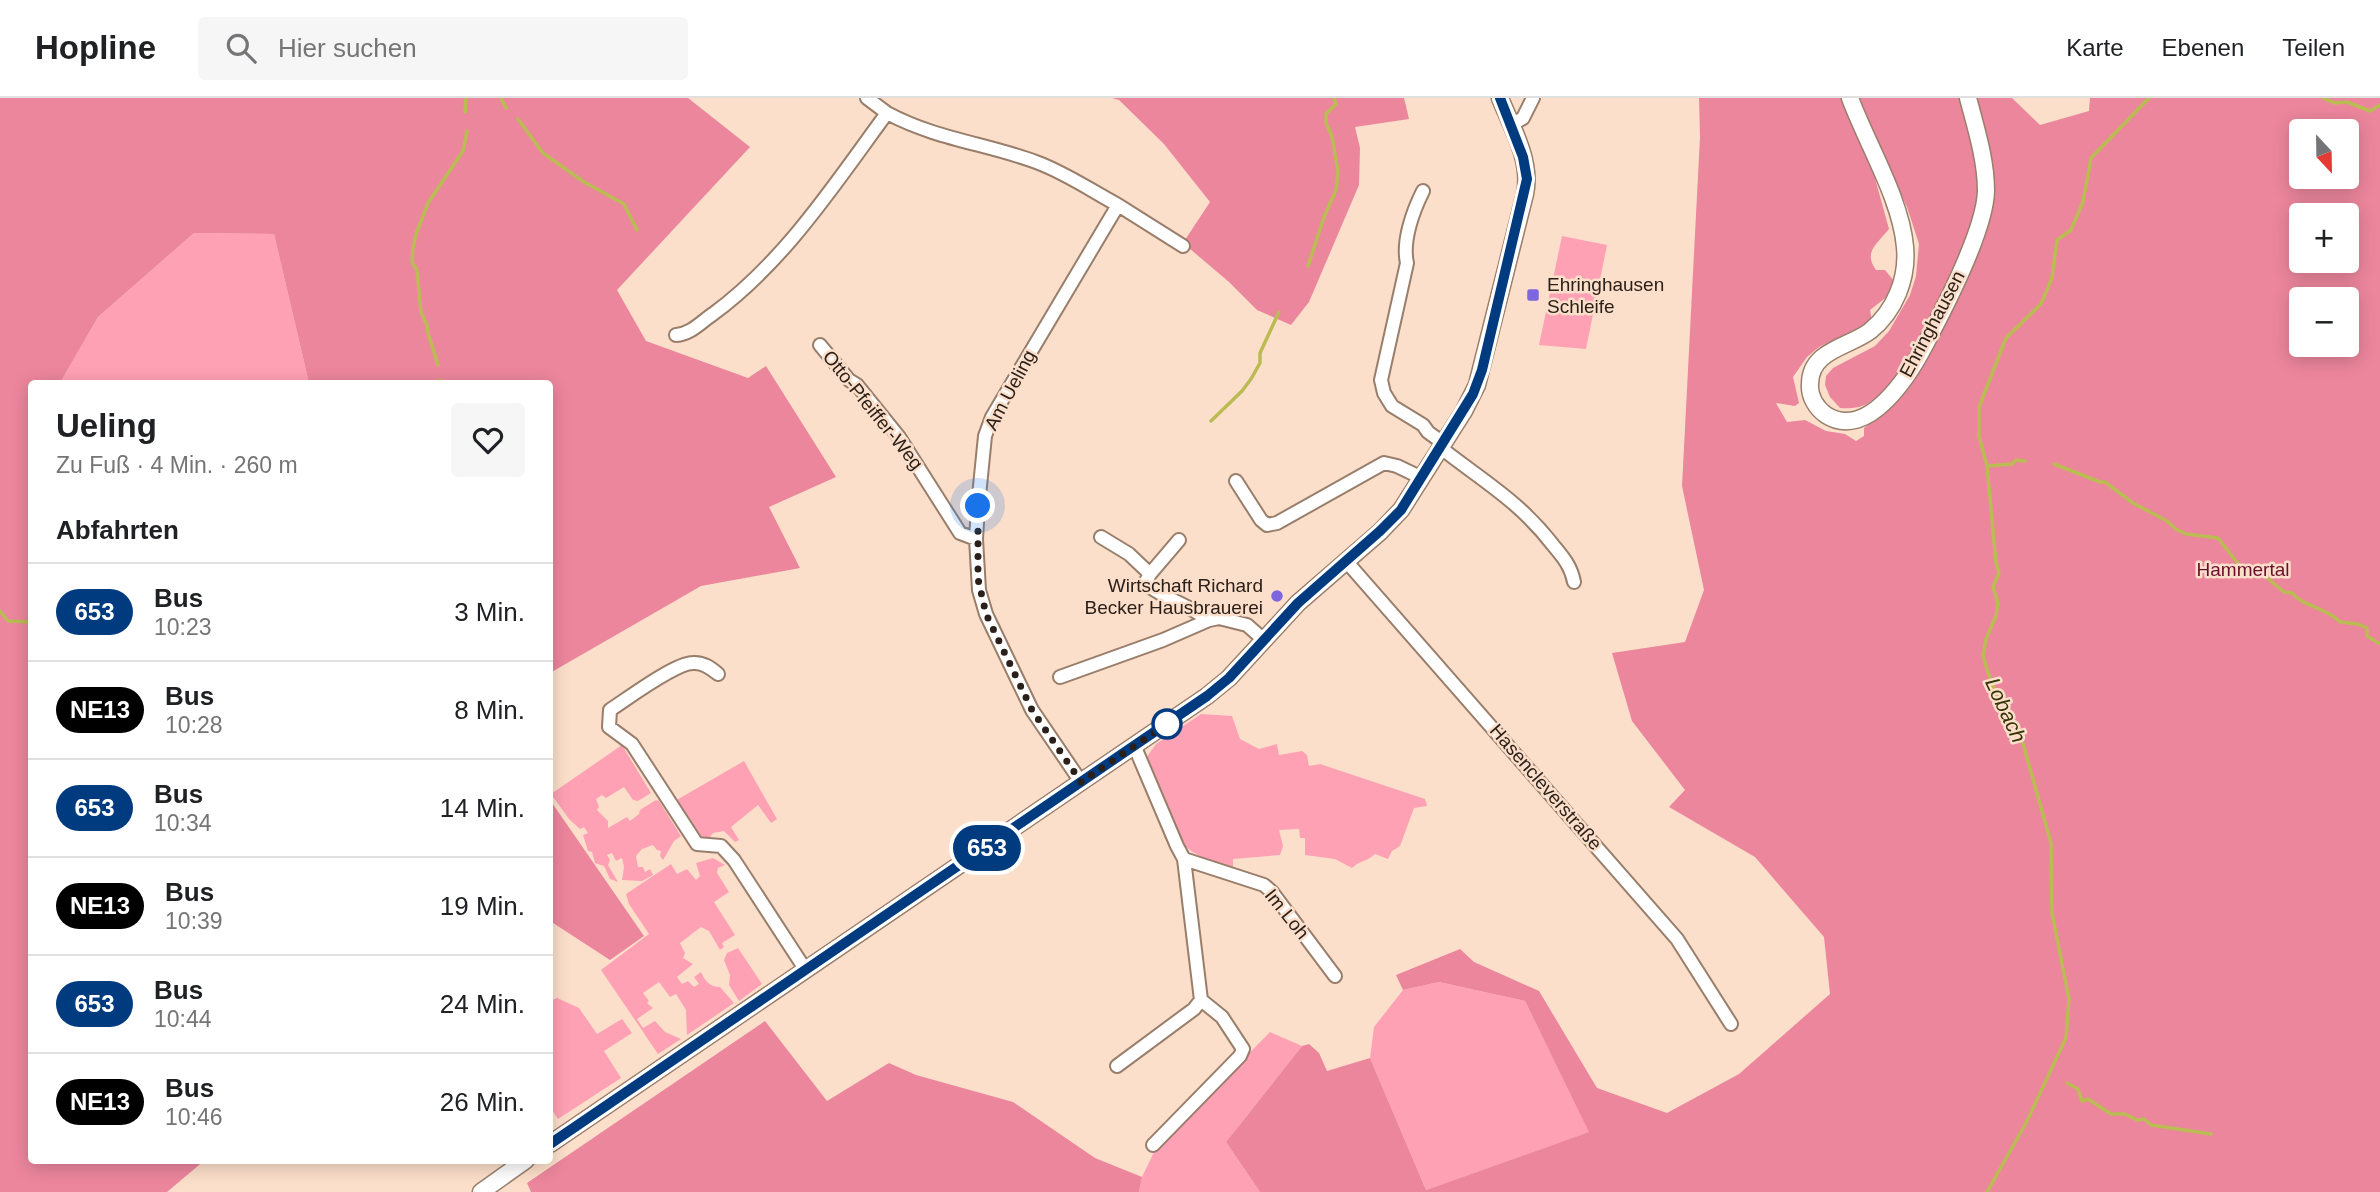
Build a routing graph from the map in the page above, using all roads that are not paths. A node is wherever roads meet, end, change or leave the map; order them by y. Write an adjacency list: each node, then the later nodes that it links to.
1 (867, 98): 6 (street)
2 (1500, 98): 7 (main road)
3 (1533, 98): 7 (street)
4 (1850, 98): 5 (main road, Ehringhausen)
5 (1968, 98)
6 (887, 113): 9 (street); 11 (street)
7 (1511, 125): 13 (main road)
8 (1423, 191): 13 (street)
9 (1118, 205): 10 (street); 17 (street, Am Ueling)
10 (1183, 246)
11 (676, 335)
12 (820, 345): 17 (street, Otto-Pfeiffer-Weg)
13 (1442, 445): 14 (main road); 21 (street)
14 (1422, 478): 15 (street); 19 (main road)
15 (1236, 481)
16 (1101, 537): 20 (street)
17 (976, 538): 27 (street, Am Ueling)
18 (1179, 540): 20 (street)
19 (1346, 561): 23 (main road); 32 (street, Hasencleverstraße)
20 (1150, 574): 22 (street)
21 (1574, 582)
22 (1209, 620): 23 (street); 25 (street)
23 (1264, 640): 26 (main road)
24 (718, 674): 29 (street)
25 (1059, 677)
26 (1134, 745): 27 (main road); 28 (street)
27 (1081, 782): 29 (main road)
28 (1184, 859): 30 (street, Im Loh); 31 (street)
29 (805, 968): 34 (main road)
30 (1335, 976)
31 (1201, 1000): 33 (street); 35 (street)
32 (1731, 1024)
33 (1117, 1066)
34 (553, 1142)
35 (1153, 1145)
36 (520, 1164): 37 (main road)
37 (481, 1192)

